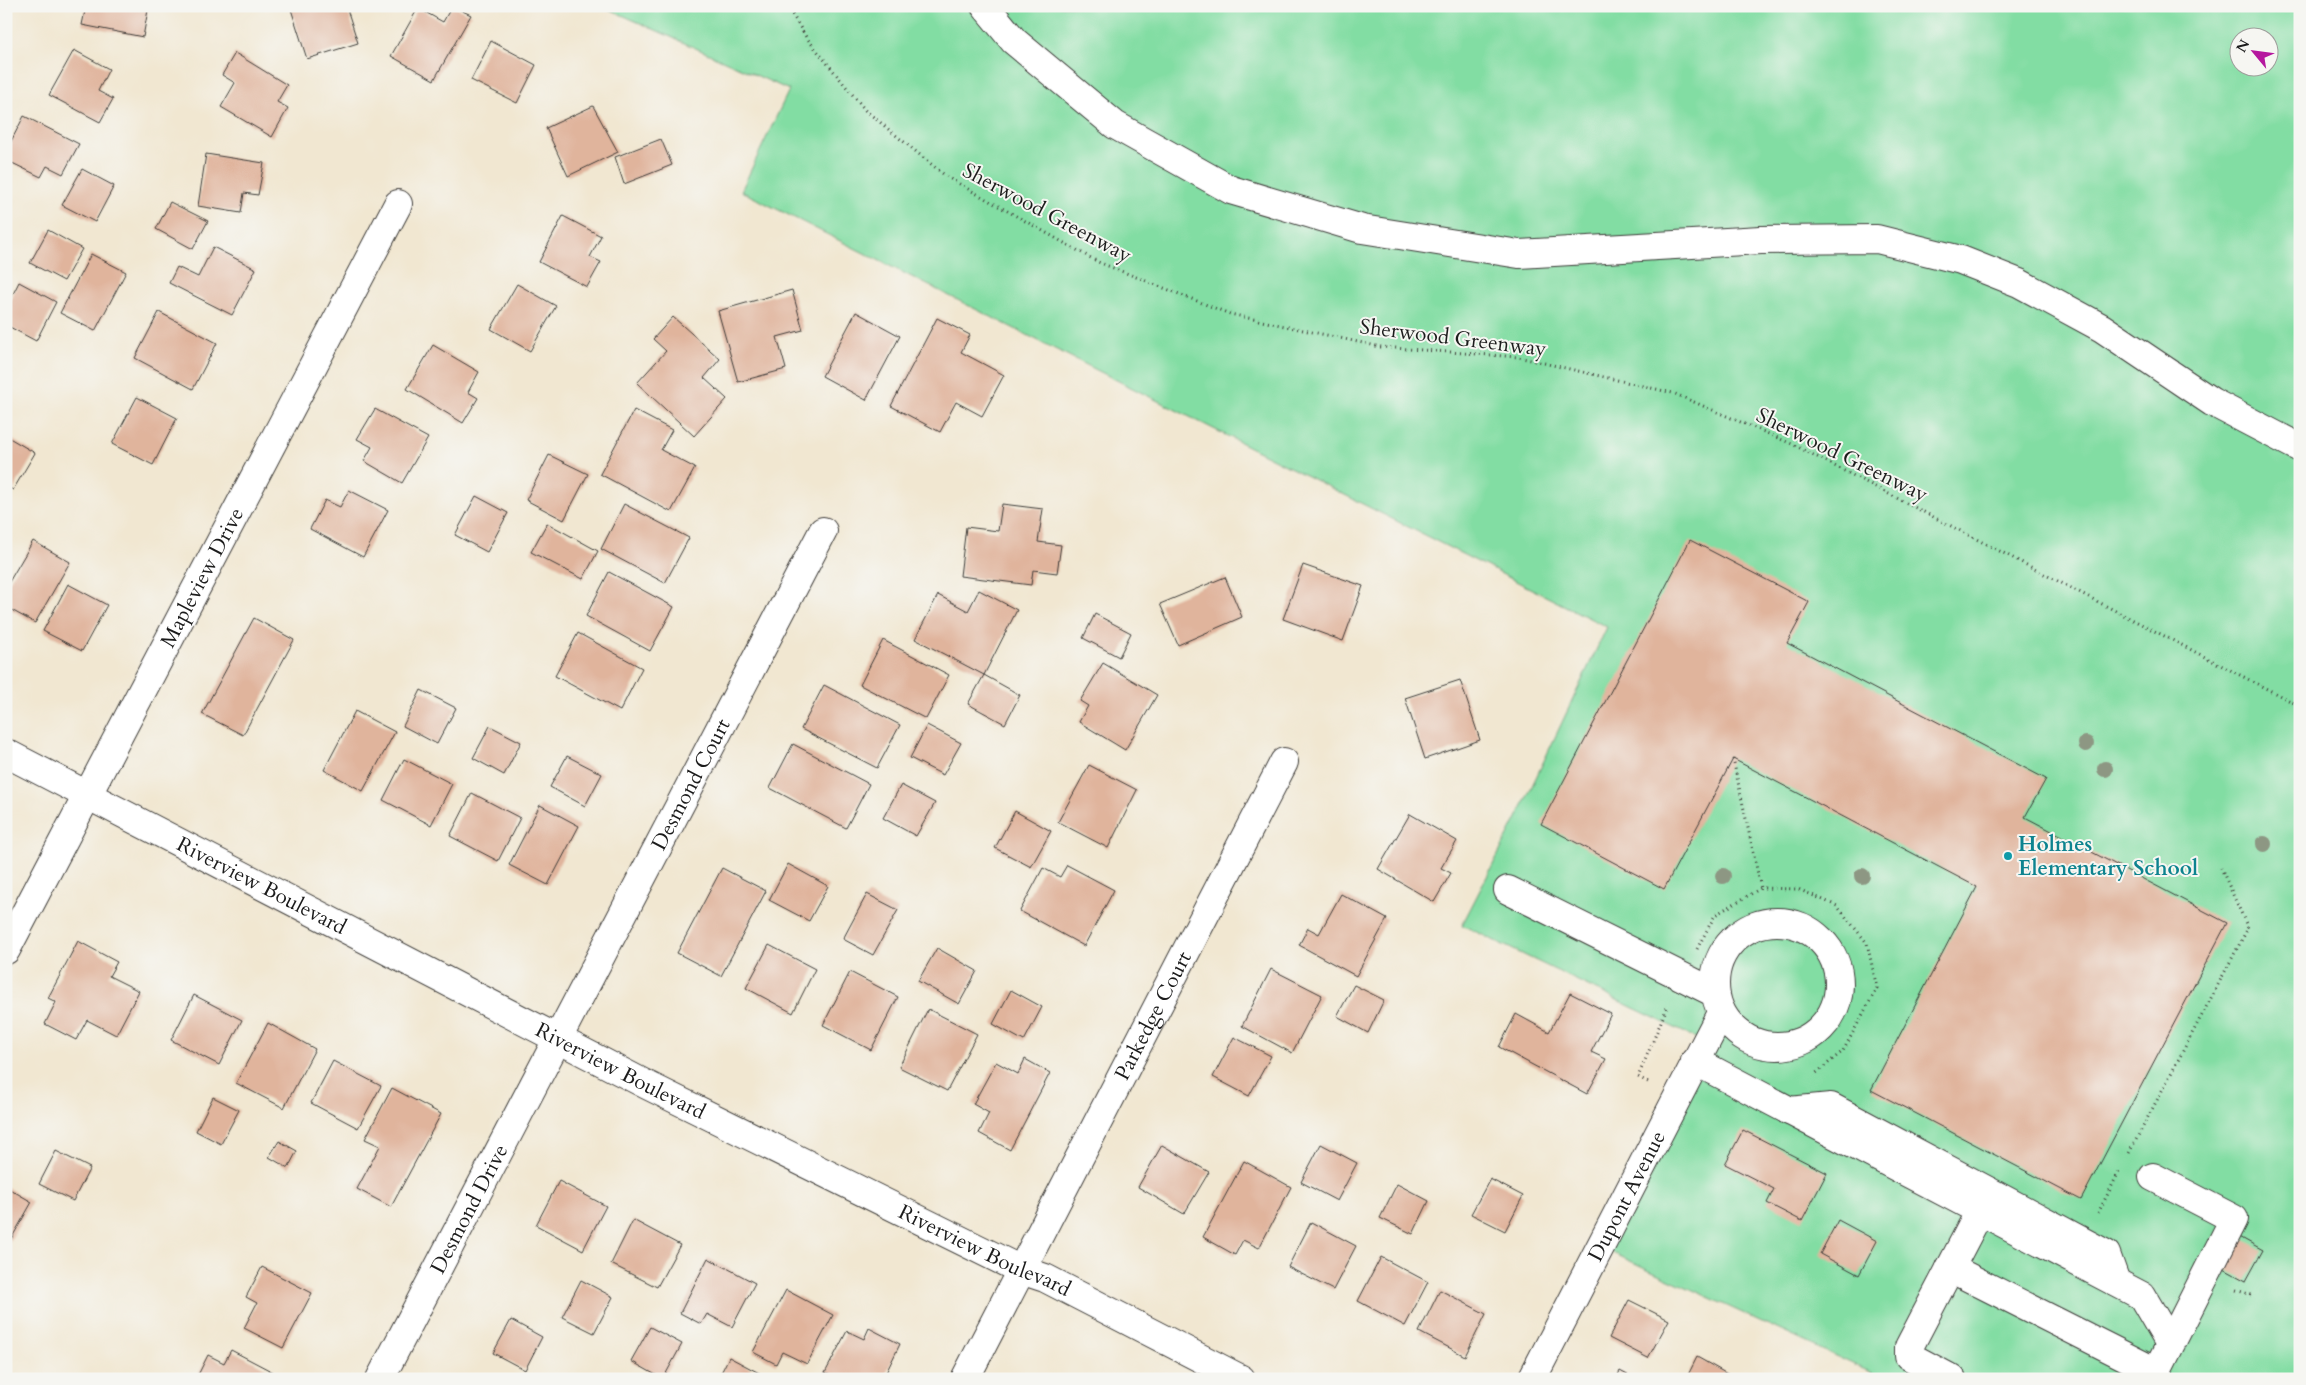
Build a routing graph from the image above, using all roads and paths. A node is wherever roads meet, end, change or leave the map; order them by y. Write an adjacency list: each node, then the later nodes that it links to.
1 (786, 6): 6 (path, Sherwood Greenway)
2 (985, 6): 4 (street)
3 (398, 204): 10 (street, Mapleview Drive)
4 (2300, 448)
5 (823, 531): 17 (street, Desmond Court)
6 (2300, 706)
7 (6, 753): 10 (street, Riverview Boulevard)
8 (1733, 759): 12 (path)
9 (1284, 762): 28 (street, Parkedge Court)
10 (88, 795): 14 (street, Mapleview Drive); 17 (street, Riverview Boulevard)
11 (2221, 868): 22 (path)
12 (1761, 888): 15 (path); 19 (path)
13 (1508, 890): 15 (street)
14 (6, 950)
15 (1683, 977): 16 (street); 20 (path)
16 (1718, 1003): 16 (street); 18 (street, Dupont Avenue)
17 (557, 1037): 28 (street, Riverview Boulevard); 32 (street, Desmond Drive)
18 (1695, 1061): 20 (street, Dupont Avenue); 21 (street)
19 (1818, 1082)
20 (1676, 1097): 35 (street, Dupont Avenue)
21 (1789, 1111): 25 (street); 29 (street)
22 (2128, 1156)
23 (2123, 1164): 26 (path)
24 (2154, 1177): 30 (street)
25 (1980, 1211): 27 (street); 29 (street)
26 (2096, 1217)
27 (1950, 1268): 31 (street); 36 (street)
28 (1021, 1270): 33 (street, Parkedge Court); 34 (street, Riverview Boulevard)
29 (2116, 1282): 30 (street)
30 (2170, 1344): 31 (street)
31 (2154, 1376)
32 (380, 1379)
33 (965, 1379)
34 (1241, 1379)
35 (1532, 1379)
36 (1952, 1379)

